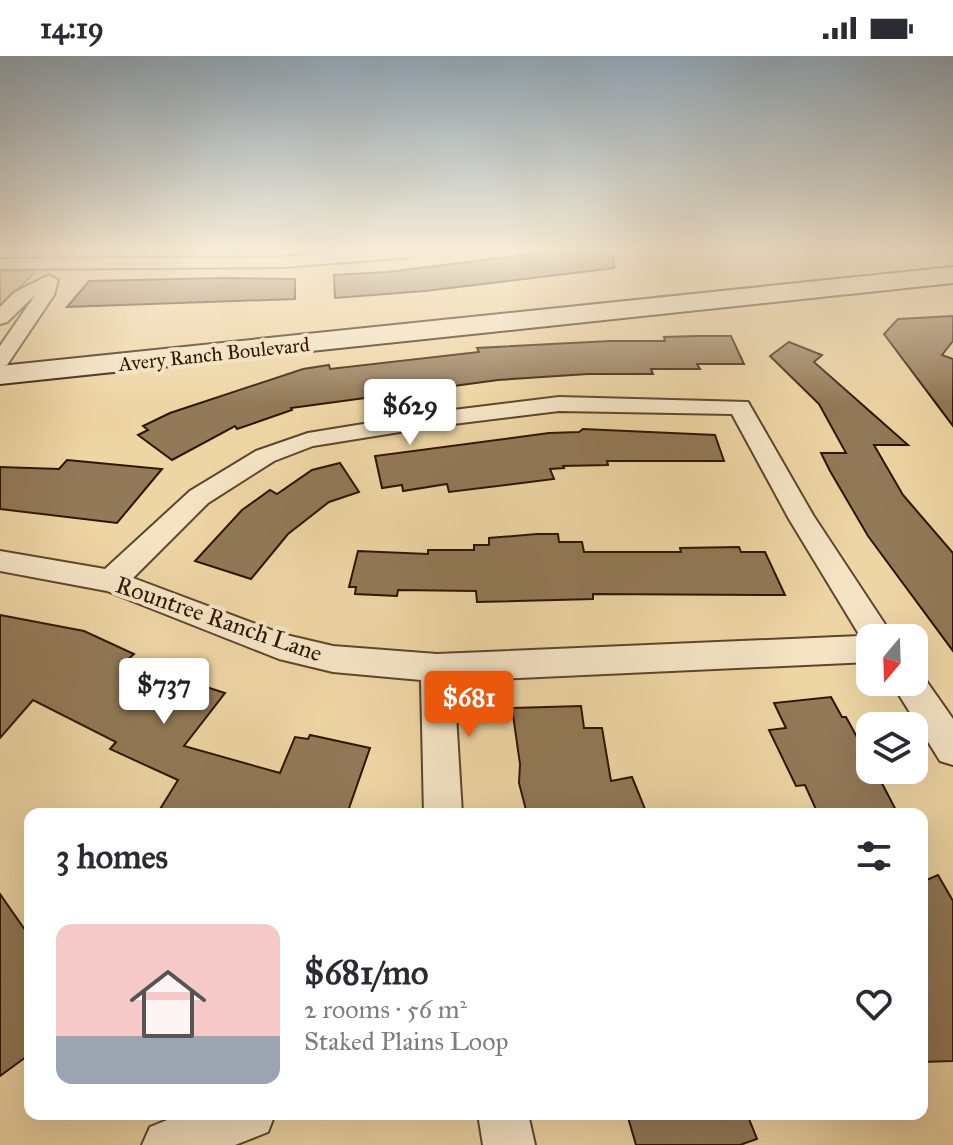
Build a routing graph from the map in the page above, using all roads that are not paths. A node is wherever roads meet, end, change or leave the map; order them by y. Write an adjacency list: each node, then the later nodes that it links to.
1 (14, 303): 5 (street)
2 (40, 303): 6 (street)
3 (563, 303): 6 (main road, Avery Ranch Boulevard)
4 (652, 303): 6 (main road, Avery Ranch Boulevard)
5 (0, 318)
6 (1, 363)
7 (0, 561): 8 (street, Rountree Ranch Lane)
8 (111, 581): 9 (street); 11 (street, Rountree Ranch Lane)
9 (869, 624)
10 (856, 650): 11 (street, Rountree Ranch Lane)
11 (437, 668): 14 (street)
12 (917, 696): 13 (street)
13 (953, 749)
14 (443, 808)
15 (234, 1120): 17 (street)
16 (504, 1120): 18 (street)
17 (168, 1145)
18 (509, 1145)

